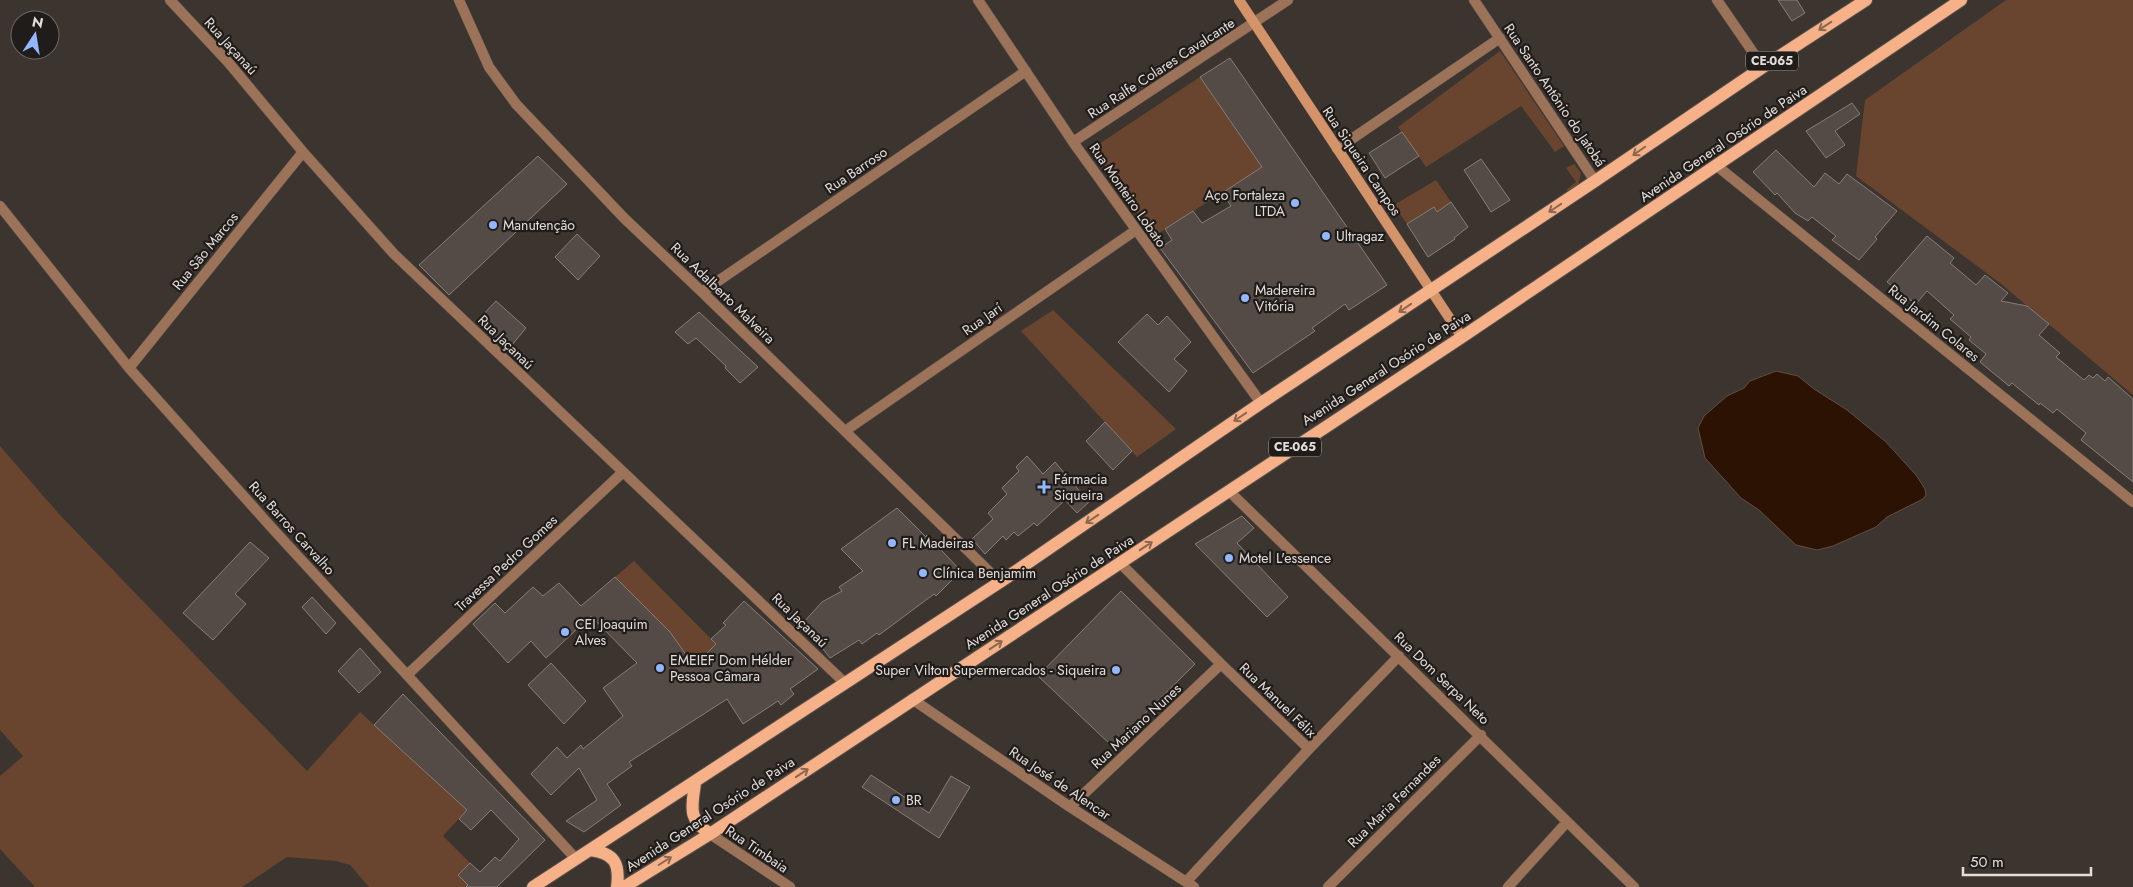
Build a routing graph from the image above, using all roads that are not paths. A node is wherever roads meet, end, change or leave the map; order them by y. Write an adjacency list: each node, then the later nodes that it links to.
1 (170, 0): 16 (street, Rua Jaçanaú)
2 (458, 0): 22 (street, Rua Adalberto Malveira)
3 (978, 0): 13 (street, Rua Monteiro Lobato)
4 (1239, 0): 10 (street, Rua Siqueira Campos)
5 (1288, 0): 10 (street, Rua Ralfe Colares Cavalcante)
6 (1474, 0): 11 (street, Rua Santo Antônio do Jatobá)
7 (1717, 0): 12 (street)
8 (1866, 0): 12 (main road, CE-065, one-way to 12)
9 (1961, 0): 17 (main road, Avenida General Osório de Paiva / CE-065)
10 (1254, 24): 14 (street, Rua Ralfe Colares Cavalcante); 15 (street, Rua Siqueira Campos)
11 (1500, 38): 15 (street); 18 (street, Rua Santo Antônio do Jatobá)
12 (1763, 67): 18 (main road, CE-065, one-way to 18)
13 (1026, 70): 14 (street, Rua Monteiro Lobato); 22 (street, Rua Barroso)
14 (1073, 142): 20 (street, Rua Monteiro Lobato)
15 (1337, 149): 21 (street, Rua Siqueira Campos)
16 (303, 152): 24 (street, Rua São Marcos); 27 (street, Rua Jaçanaú)
17 (1717, 166): 23 (main road, Avenida General Osório de Paiva / CE-065); 29 (street, Rua Jardim Colares)
18 (1595, 181): 21 (main road, CE-065, one-way to 21)
19 (0, 206): 24 (street, Rua Barros Carvalho)
20 (1136, 230): 25 (street, Rua Monteiro Lobato); 26 (street, Rua Jarí)
21 (1432, 290): 23 (street, Rua Siqueira Campos); 25 (main road, CE-065, one-way to 25)
22 (702, 292): 26 (street, Rua Adalberto Malveira)
23 (1462, 337): 28 (main road, Avenida General Osório de Paiva / CE-065)
24 (129, 368): 34 (street, Rua Barros Carvalho)
25 (1261, 403): 31 (main road, CE-065, one-way to 31)
26 (844, 431): 31 (street, Rua Adalberto Malveira)
27 (623, 472): 34 (street, Travessa Pedro Gomes); 35 (street, Rua Jaçanaú)
28 (1229, 491): 30 (main road, Avenida General Osório de Paiva / CE-065, one-way to 28); 32 (street, Rua Dom Serpa Neto)
29 (2133, 502)
30 (1120, 563): 33 (street, Rua Manuel Félix); 36 (main road, Avenida General Osório de Paiva / CE-065, one-way to 30)
31 (1000, 582): 35 (main road, CE-065)
32 (1400, 656): 37 (street, Rua Dom Serpa Neto); 38 (street)
33 (1221, 664): 38 (street, Rua Manuel Félix); 40 (street, Rua Mariano Nunes)
34 (407, 674): 44 (street, Rua Barros Carvalho)
35 (845, 683): 39 (main road, CE-065)
36 (912, 699): 40 (street, Rua José de Alencar); 42 (main road, Avenida General Osório de Paiva / CE-065, one-way to 36)
37 (1481, 735): 41 (street, Rua Dom Serpa Neto); 50 (street, Rua Maria Fernandes)
38 (1310, 749): 45 (street, Rua Manuel Félix)
39 (695, 783): 42 (main road); 43 (main road, CE-065)
40 (1070, 807): 45 (street, Rua José de Alencar)
41 (1567, 822): 51 (street); 52 (street, Rua Dom Serpa Neto)
42 (710, 834): 48 (main road, Avenida General Osório de Paiva / CE-065, one-way to 42); 49 (street, Rua Timbaia)
43 (590, 850): 44 (main road, CE-065); 47 (main road)
44 (576, 858): 46 (main road, CE-065)
45 (1190, 884)
46 (533, 887)
47 (617, 887)
48 (624, 887)
49 (790, 887)
50 (1328, 887)
51 (1508, 887)
52 (1634, 887)

